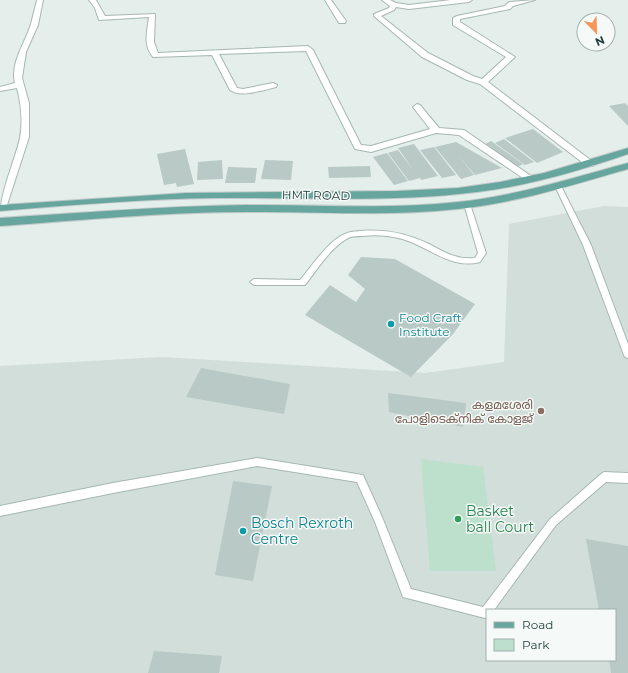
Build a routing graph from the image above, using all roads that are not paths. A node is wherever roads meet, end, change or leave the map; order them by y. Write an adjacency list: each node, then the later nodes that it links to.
1 (40, 0): 11 (street)
2 (92, 0): 9 (street)
3 (328, 0): 8 (street)
4 (385, 0): 7 (street)
5 (469, 0): 7 (street)
6 (532, 0): 10 (street)
7 (394, 6): 10 (street)
8 (342, 21)
9 (214, 52): 12 (street); 15 (street)
10 (483, 82): 17 (street)
11 (20, 85): 13 (street); 22 (street)
12 (273, 85)
13 (0, 89)
14 (417, 107): 15 (street)
15 (436, 130): 19 (street)
16 (628, 151): 17 (main road, HMT ROAD)
17 (590, 164): 19 (main road, HMT ROAD)
18 (628, 166): 20 (main road, HMT ROAD)
19 (529, 178): 22 (main road, HMT ROAD)
20 (558, 186): 21 (main road, HMT ROAD); 25 (lane)
21 (466, 204): 23 (main road, HMT ROAD); 24 (lane)
22 (1, 208)
23 (0, 222)
24 (254, 282)
25 (628, 355)
26 (628, 478): 28 (lane)
27 (0, 511): 29 (lane)
28 (488, 609)
29 (486, 611)

